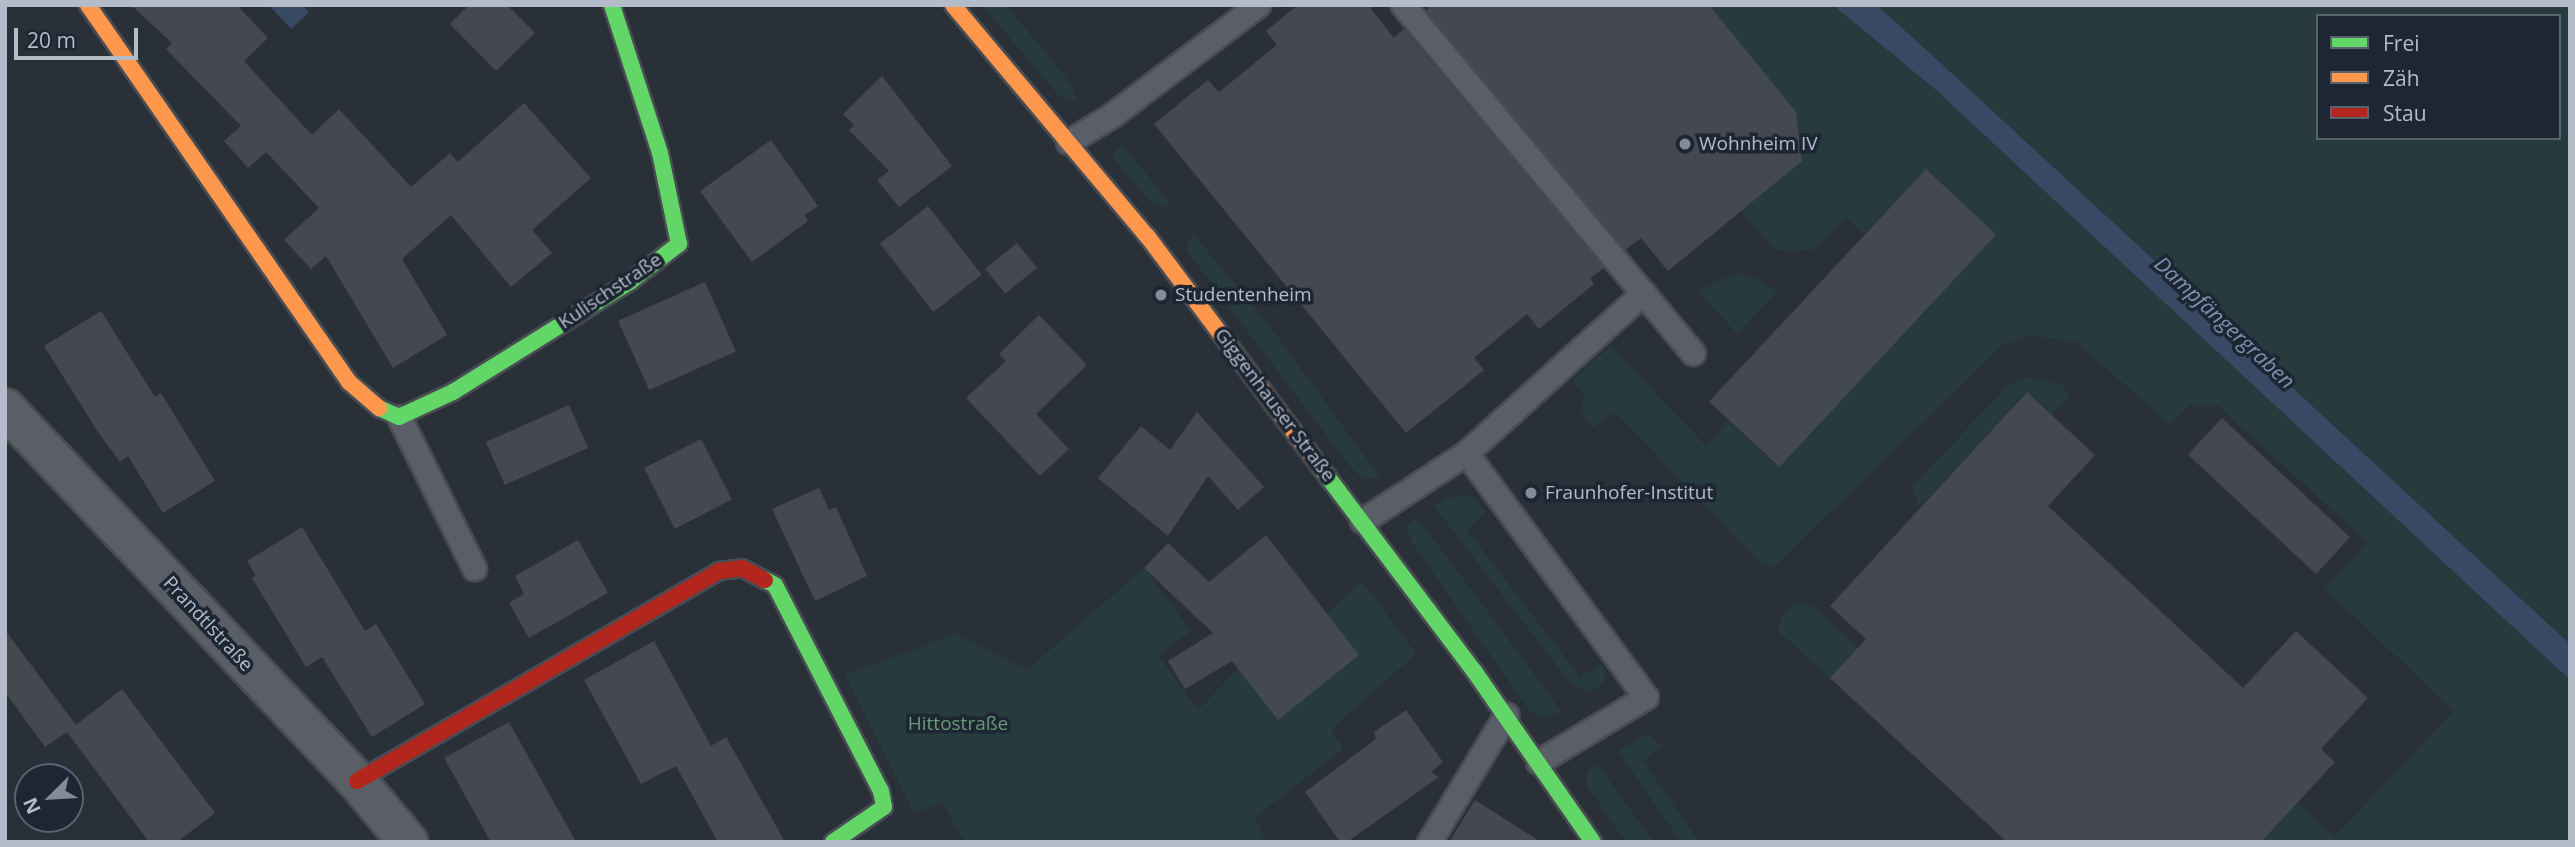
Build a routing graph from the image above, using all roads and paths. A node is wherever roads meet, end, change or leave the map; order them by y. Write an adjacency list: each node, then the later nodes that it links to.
1 (88, 5): 10 (street)
2 (612, 5): 10 (street, Kulischstraße)
3 (953, 5): 6 (street, Giggenhauser Straße)
4 (1258, 5): 6 (lane)
5 (1403, 5): 7 (lane)
6 (1068, 142): 12 (street, Giggenhauser Straße)
7 (1643, 293): 8 (lane); 11 (lane)
8 (1693, 353)
9 (5, 408): 16 (street, Prandtlstraße)
10 (399, 417): 13 (lane)
11 (1465, 453): 12 (lane); 15 (lane)
12 (1363, 521): 14 (street, Giggenhauser Straße)
13 (474, 568)
14 (1506, 715): 15 (street, Giggenhauser Straße); 19 (lane)
15 (1538, 762): 20 (street, Giggenhauser Straße)
16 (357, 781): 17 (street, Prandtlstraße); 18 (street)
17 (408, 842)
18 (833, 842)
19 (1429, 842)
20 (1593, 842)

